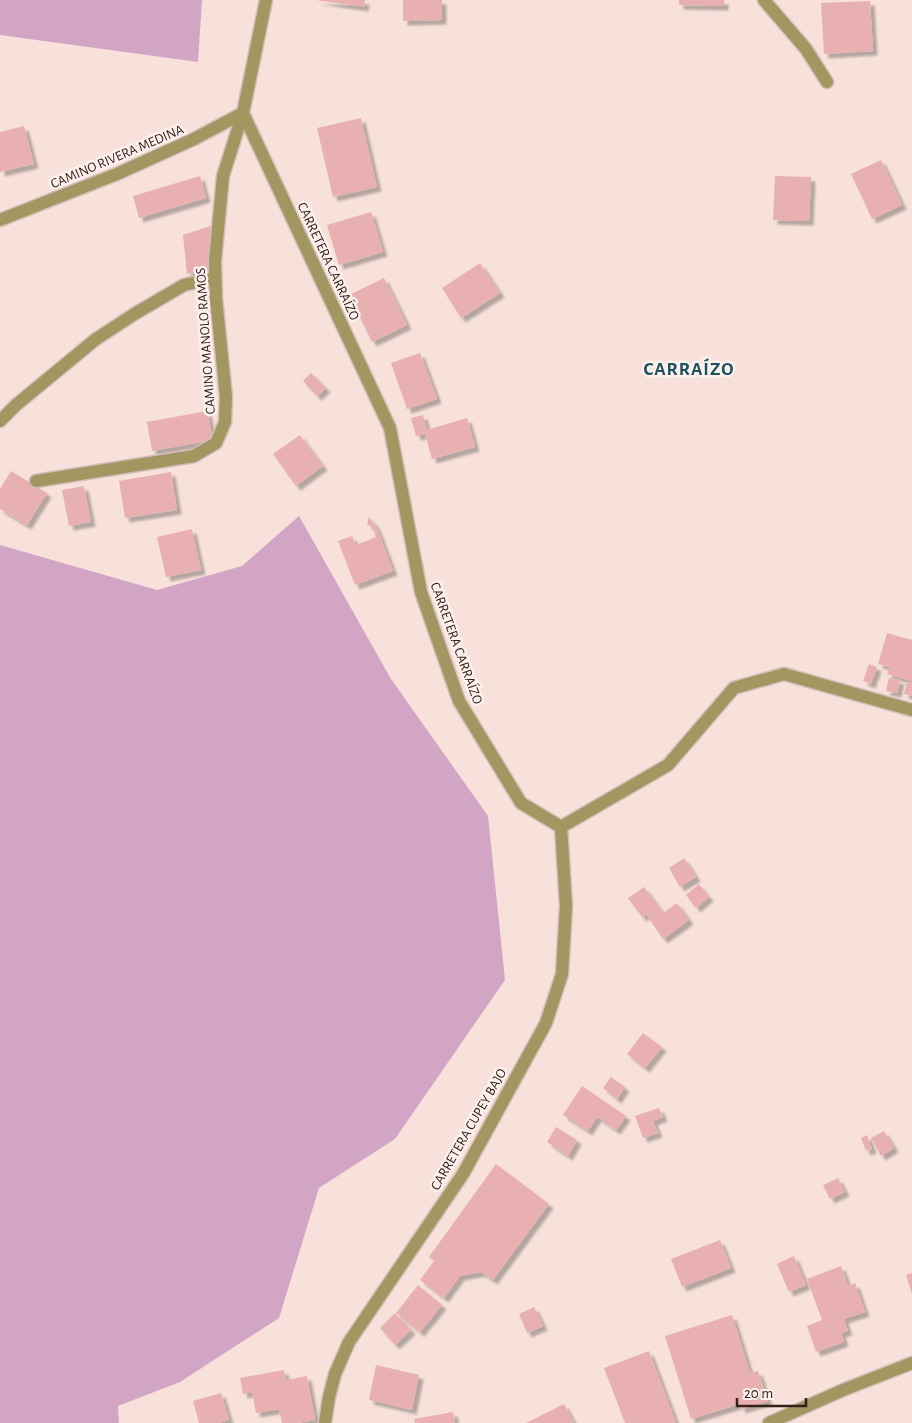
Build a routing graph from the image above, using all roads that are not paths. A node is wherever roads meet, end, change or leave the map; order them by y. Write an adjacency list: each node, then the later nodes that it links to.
1 (266, 0): 4 (street)
2 (764, 0): 3 (street)
3 (827, 82)
4 (242, 113): 5 (street, CAMINO RIVERA MEDINA); 6 (street, CAMINO MANOLO RAMOS); 10 (street, CARRETERA CARRAÍZO)
5 (0, 220)
6 (215, 278): 7 (street); 8 (street, CAMINO MANOLO RAMOS)
7 (0, 421)
8 (36, 481)
9 (912, 710): 10 (street)
10 (561, 827): 12 (street, CARRETERA CUPEY BAJO)
11 (912, 1362): 13 (street)
12 (324, 1423)
13 (769, 1423)

